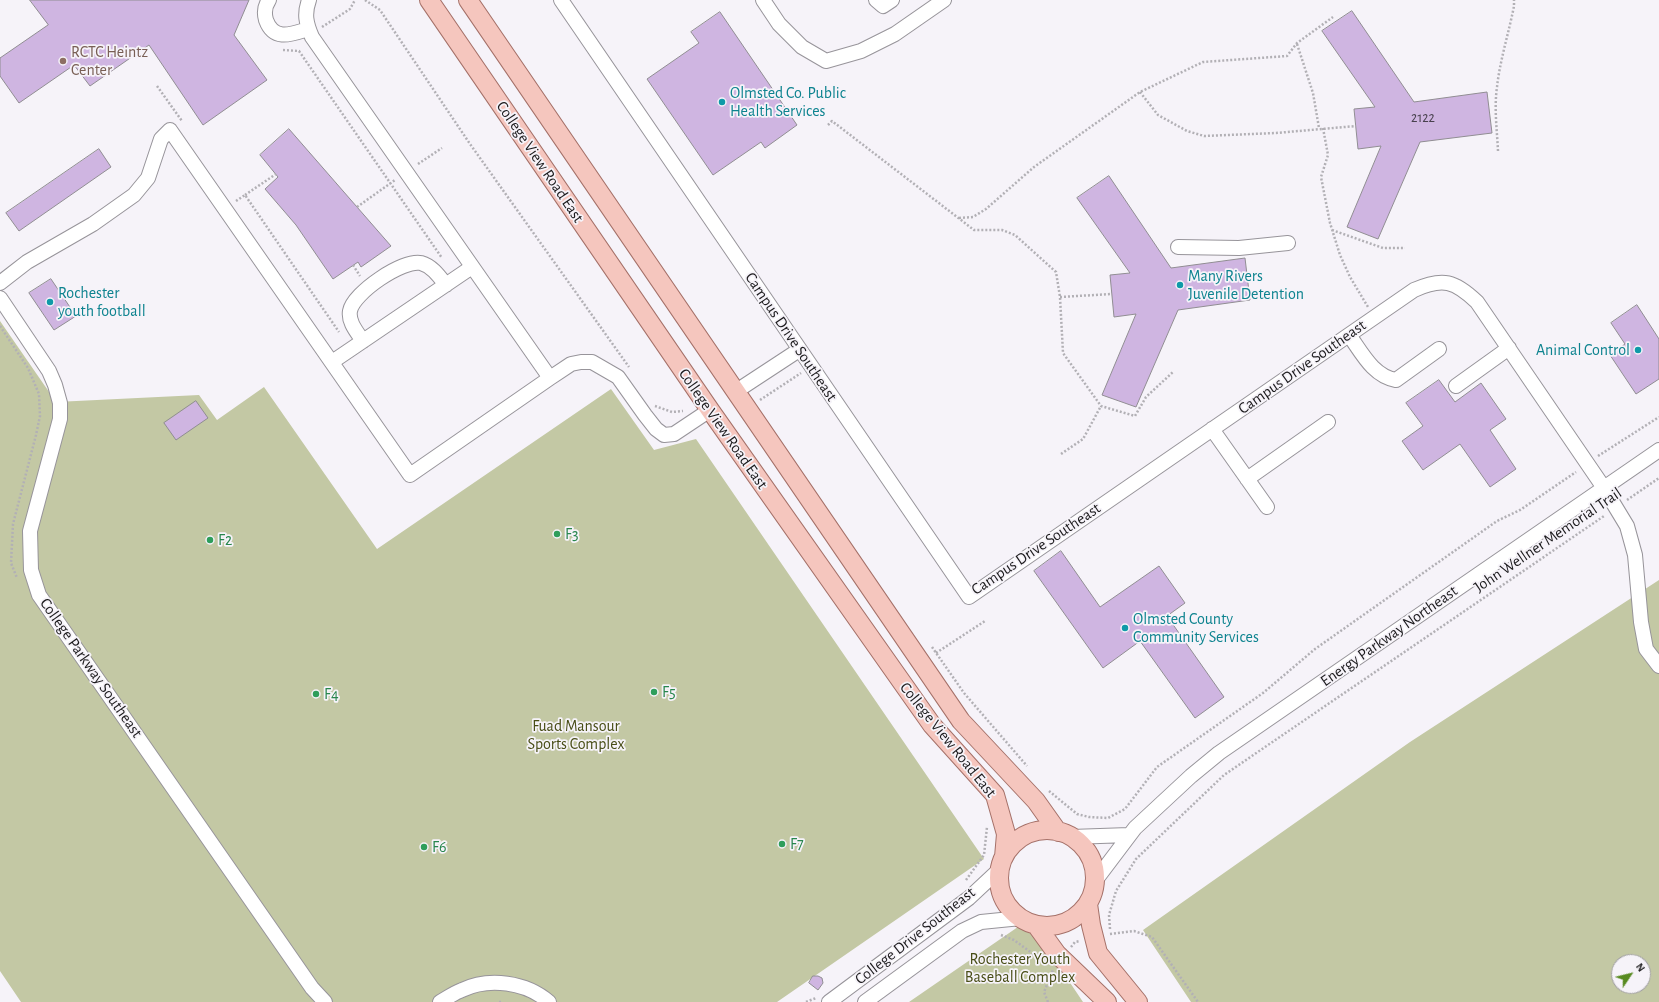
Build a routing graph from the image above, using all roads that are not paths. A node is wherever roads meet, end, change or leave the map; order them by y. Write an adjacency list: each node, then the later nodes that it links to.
1 (269, 0): 10 (street)
2 (309, 0): 10 (street)
3 (429, 0): 26 (main road, College View Road East)
4 (468, 0): 25 (main road, College View Road East)
5 (561, 0): 21 (street, Campus Drive Southeast)
6 (763, 0): 9 (street)
7 (876, 0): 8 (street)
8 (892, 0)
9 (944, 0)
10 (310, 33): 13 (street)
11 (1288, 243): 12 (street)
12 (1178, 247)
13 (472, 267): 15 (street); 23 (street)
14 (0, 283): 22 (street)
15 (446, 285): 18 (street); 18 (street)
16 (0, 298): 40 (street, College Parkway Southeast)
17 (1349, 334): 19 (street, Campus Drive Southeast); 20 (street); 28 (street, Campus Drive Southeast)
18 (363, 341): 22 (street)
19 (1509, 348): 24 (street); 31 (street, Campus Drive Southeast)
20 (1439, 349)
21 (799, 350): 25 (street); 28 (street, Campus Drive Southeast)
22 (332, 362): 23 (street)
23 (550, 378): 26 (street)
24 (1456, 386)
25 (735, 392): 34 (main road, College View Road East)
26 (703, 415): 36 (main road, College View Road East)
27 (1328, 422): 30 (street)
28 (1212, 429): 30 (street)
29 (1659, 450): 31 (street, Energy Parkway Northeast)
30 (1247, 479): 32 (street)
31 (1604, 488): 33 (street, Campus Drive Southeast); 35 (street, Energy Parkway Northeast)
32 (1267, 507)
33 (1659, 666)
34 (1064, 834): 35 (street); 36 (main road); 37 (main road)
35 (1129, 835): 37 (street, Energy Parkway Northeast)
36 (1002, 863): 39 (main road); 43 (street, College Drive Southeast)
37 (1095, 881): 38 (main road)
38 (1088, 904): 39 (main road); 46 (main road)
39 (1029, 922): 44 (street, College Drive Southeast); 45 (main road)
40 (325, 1002)
41 (440, 1002): 42 (street)
42 (549, 1002)
43 (830, 1002)
44 (865, 1002)
45 (1107, 1002)
46 (1138, 1002)

